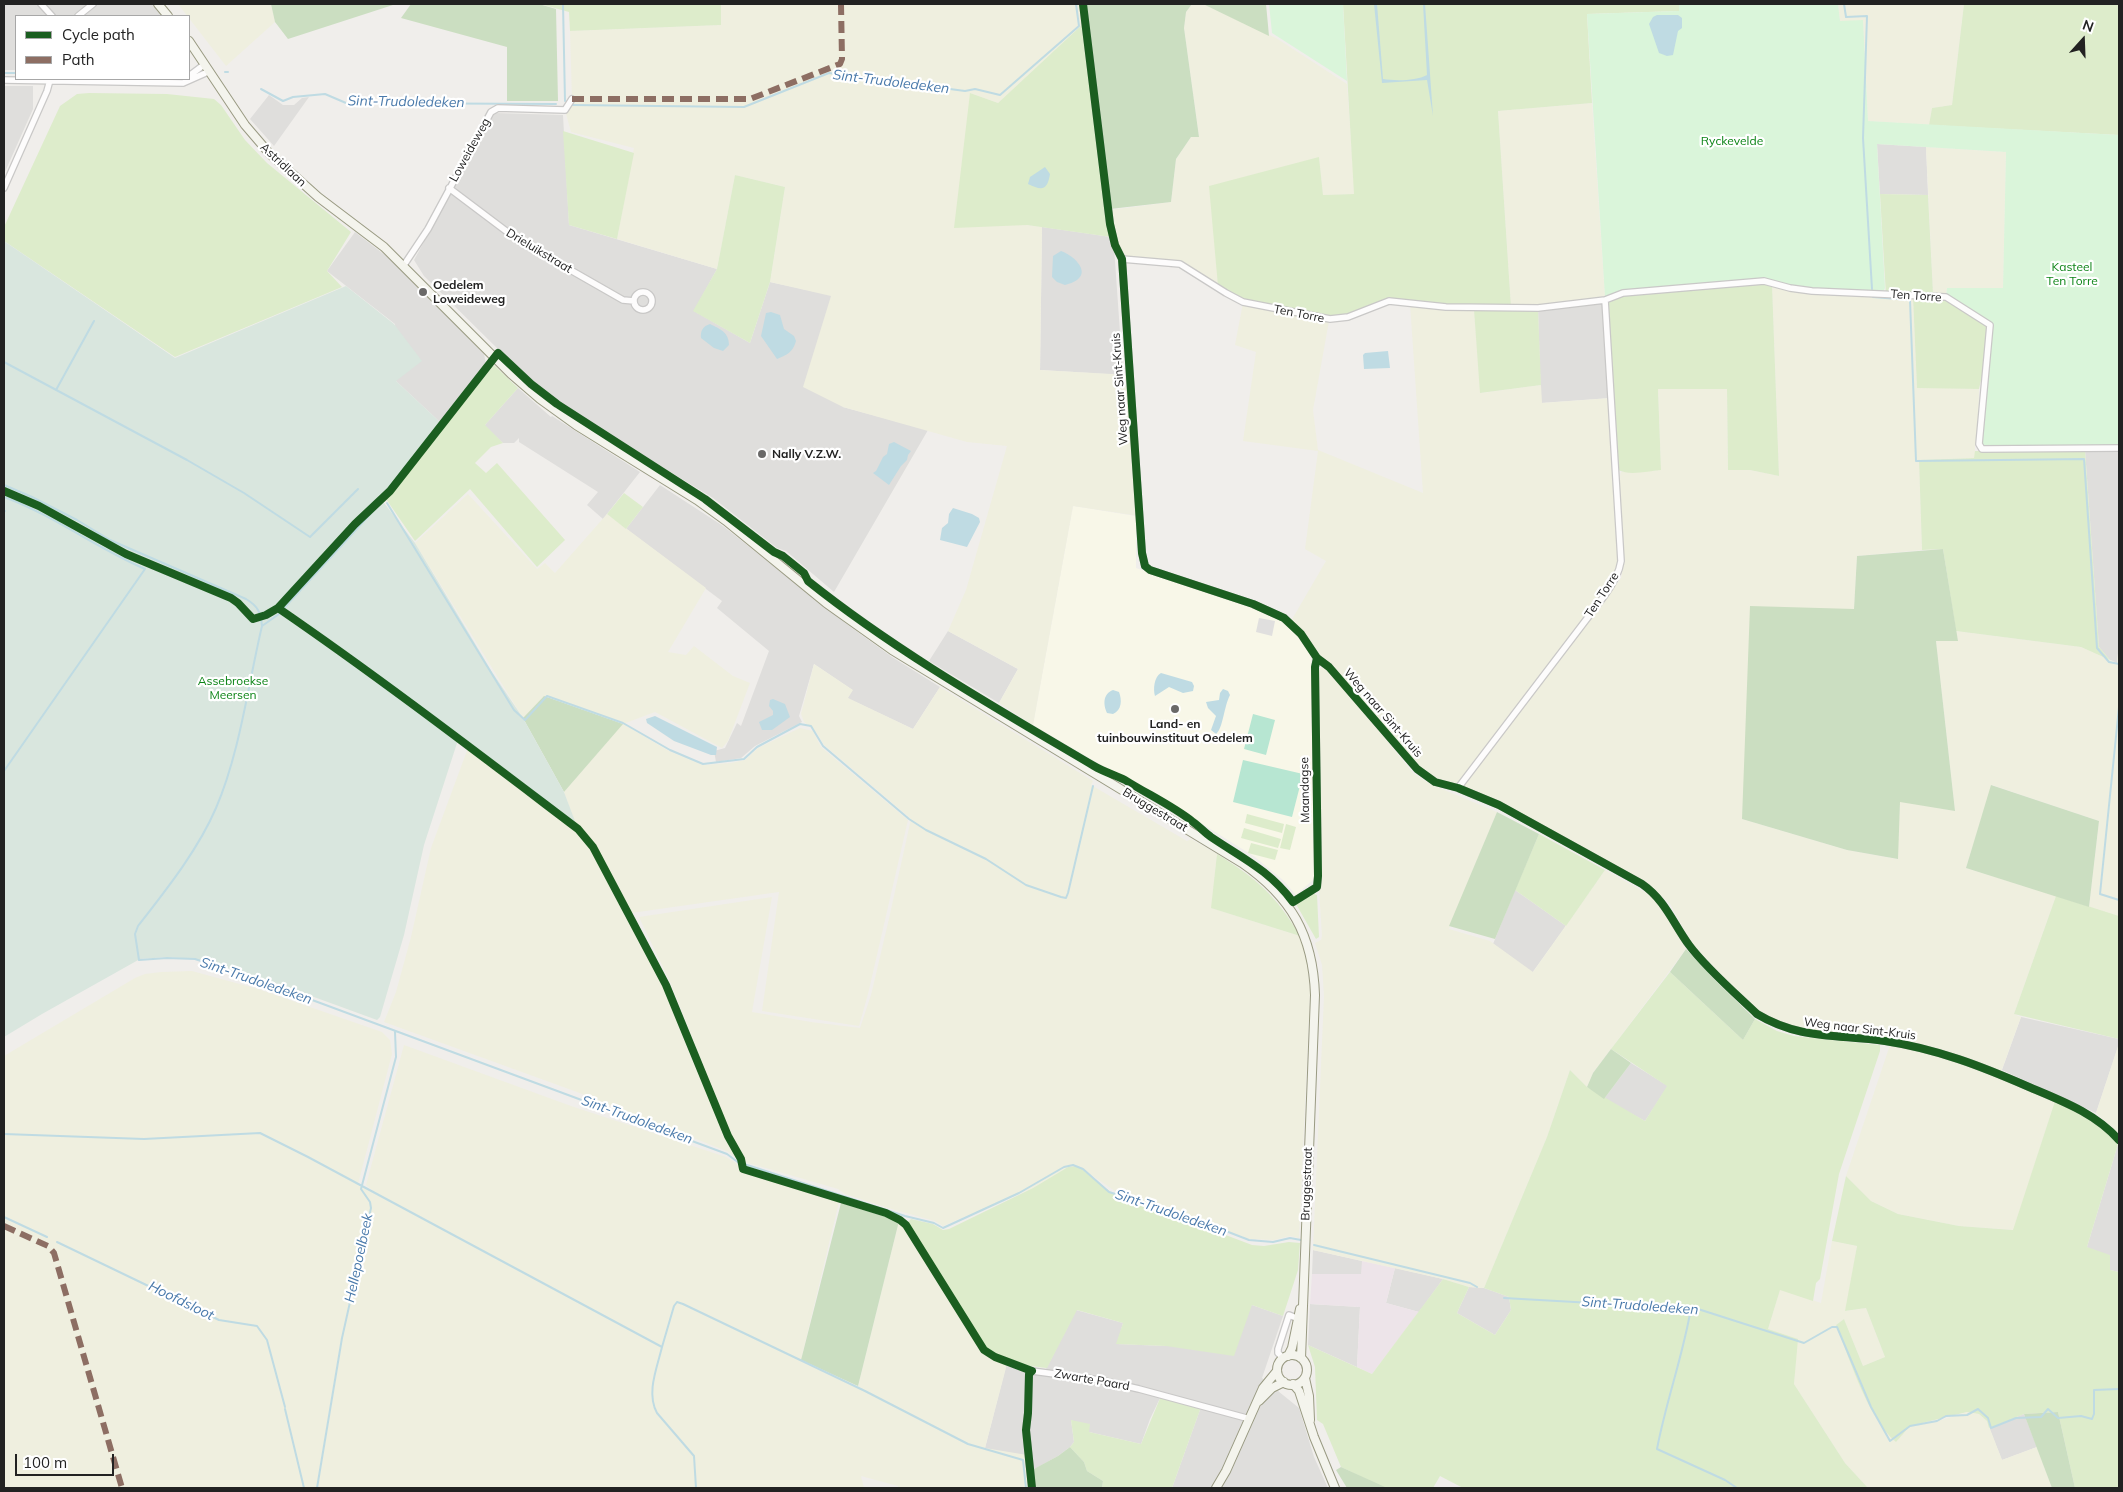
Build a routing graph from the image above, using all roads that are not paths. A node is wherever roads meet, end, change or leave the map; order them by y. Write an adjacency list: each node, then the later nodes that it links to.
1 (41, 4): 5 (street)
2 (93, 4): 6 (street)
3 (158, 4): 7 (main road)
4 (1083, 4): 18 (street, Weg naar Sint-Kruis)
5 (51, 15)
6 (79, 15)
7 (167, 15)
8 (190, 42): 9 (main road, Astridlaan)
9 (207, 67): 10 (street); 14 (street); 19 (main road, Astridlaan)
10 (190, 76)
11 (4, 80): 12 (street)
12 (50, 80): 14 (street); 16 (street)
13 (181, 80): 14 (street)
14 (175, 82)
15 (572, 99): 17 (street, Loweideweg)
16 (4, 188)
17 (449, 188): 19 (street, Loweideweg); 21 (street, Drieluikstraat)
18 (1122, 259): 20 (street, Ten Torre); 23 (street, Weg naar Sint-Kruis)
19 (404, 266): 25 (main road, Bruggestraat)
20 (1605, 300): 22 (street, Ten Torre); 24 (street, Ten Torre)
21 (634, 301)
22 (2119, 448)
23 (1317, 658): 24 (street, Weg naar Sint-Kruis); 25 (street, Maandagse)
24 (1458, 788): 26 (street, Weg naar Sint-Kruis)
25 (1288, 905): 27 (main road, Bruggestraat)
26 (2119, 1140)
27 (1300, 1319): 28 (main road, Bruggestraat); 28 (street); 29 (main road, Bruggestraat)
28 (1286, 1357): 29 (main road); 30 (main road)
29 (1301, 1358): 31 (main road)
30 (1278, 1371): 32 (main road); 34 (main road)
31 (1305, 1378): 33 (main road); 36 (main road)
32 (1284, 1382): 33 (main road); 34 (main road)
33 (1293, 1384): 36 (main road)
34 (1259, 1401): 35 (main road)
35 (1250, 1420): 37 (street, Zwarte Paard); 38 (main road)
36 (1309, 1424): 39 (main road)
37 (1032, 1488)
38 (1216, 1488)
39 (1335, 1488)

